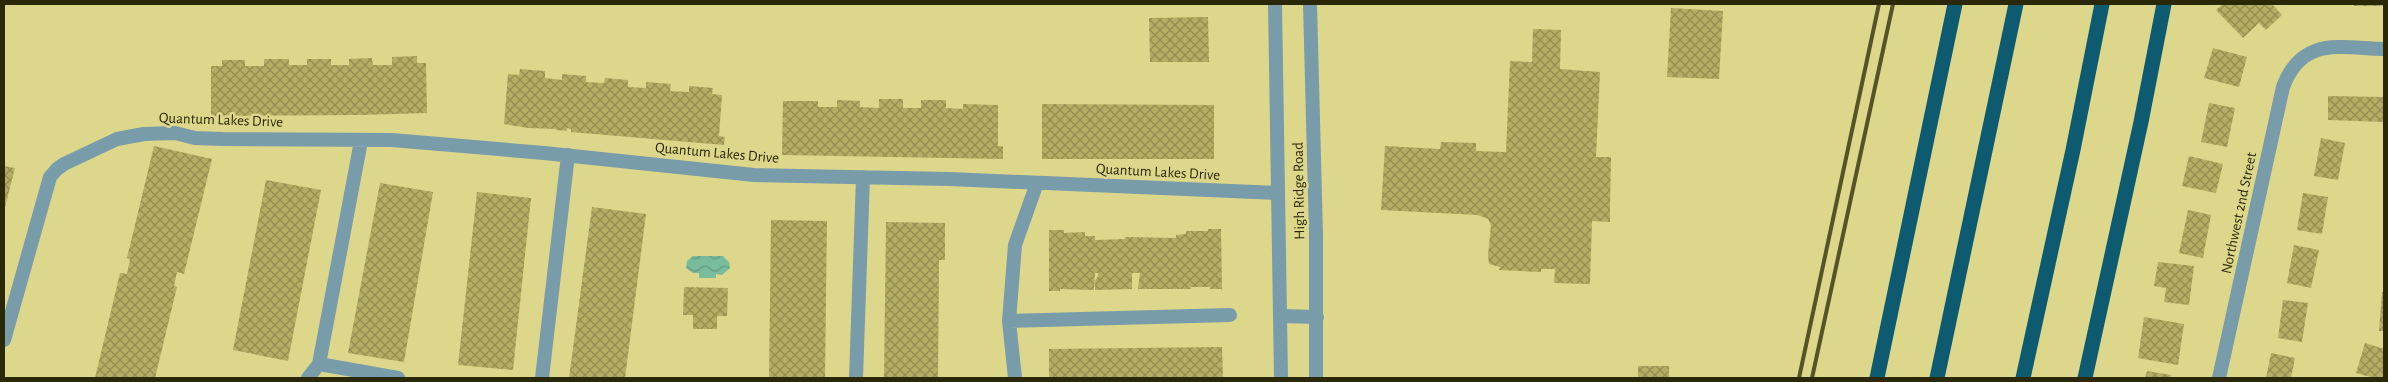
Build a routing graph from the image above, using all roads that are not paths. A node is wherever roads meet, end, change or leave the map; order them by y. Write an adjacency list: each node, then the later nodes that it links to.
1 (1275, 4): 12 (street, High Ridge Road)
2 (1310, 4): 15 (street, High Ridge Road)
3 (1955, 4): 26 (highway)
4 (2016, 4): 27 (highway)
5 (2102, 4): 28 (highway)
6 (2164, 4): 29 (highway)
7 (2384, 49): 30 (street, Northwest 2nd Street)
8 (361, 141): 9 (street, Quantum Lakes Drive); 17 (street, Quantum Lakes Drive); 18 (street)
9 (568, 155): 10 (street, Quantum Lakes Drive); 21 (street)
10 (863, 177): 11 (street, Quantum Lakes Drive); 22 (street)
11 (1037, 183): 12 (street, Quantum Lakes Drive); 16 (street)
12 (1278, 193): 14 (street, High Ridge Road)
13 (1230, 315): 16 (street)
14 (1281, 316): 15 (street); 24 (street, High Ridge Road)
15 (1317, 317): 25 (street, High Ridge Road)
16 (1009, 321): 23 (street)
17 (4, 340)
18 (319, 364): 19 (street); 20 (street)
19 (308, 378)
20 (398, 378)
21 (542, 378)
22 (856, 378)
23 (1015, 378)
24 (1282, 378)
25 (1316, 378)
26 (1877, 378)
27 (1937, 378)
28 (2023, 378)
29 (2085, 378)
30 (2219, 378)

